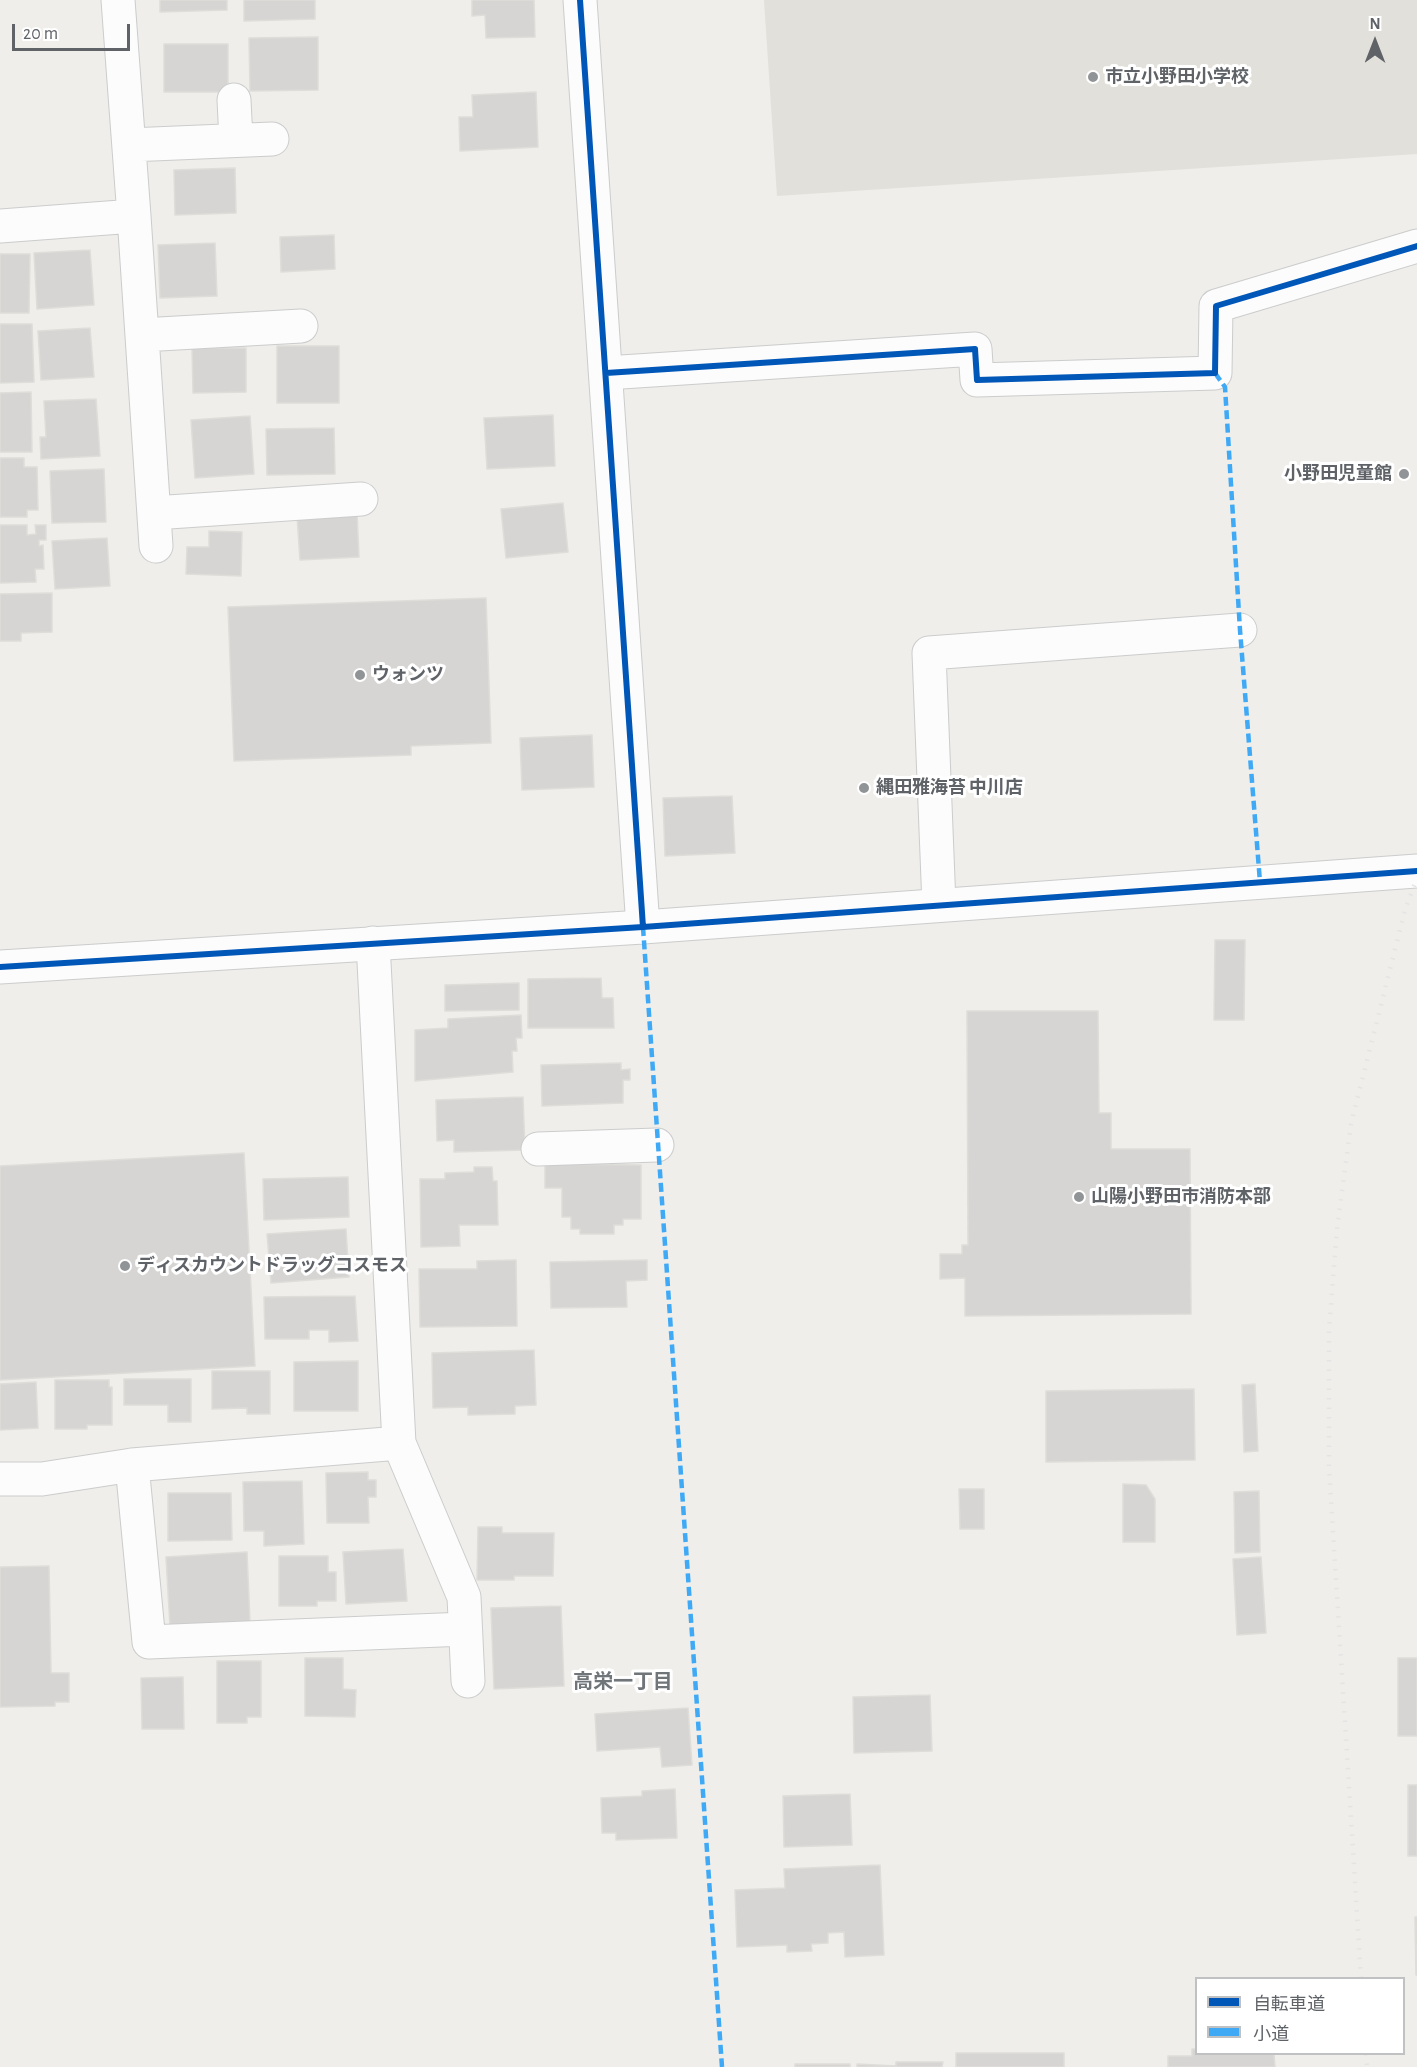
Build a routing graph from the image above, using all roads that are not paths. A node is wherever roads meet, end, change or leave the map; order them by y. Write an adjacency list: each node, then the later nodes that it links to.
1 (118, 0): 6 (street)
2 (580, 0): 12 (street)
3 (234, 100): 5 (street)
4 (272, 139): 5 (street)
5 (236, 140): 6 (street)
6 (129, 145): 7 (street)
7 (134, 216): 8 (street); 11 (street)
8 (0, 226)
9 (1417, 246): 12 (street)
10 (301, 326): 11 (street)
11 (142, 335): 14 (street)
12 (606, 373): 19 (street)
13 (361, 499): 14 (street)
14 (154, 513): 15 (street)
15 (156, 546)
16 (1240, 630): 18 (street)
17 (1417, 871): 18 (street)
18 (939, 905): 19 (street)
19 (643, 927): 20 (street)
20 (373, 943): 21 (street); 24 (street)
21 (0, 968)
22 (657, 1145): 23 (street)
23 (538, 1149)
24 (399, 1443): 25 (street); 27 (street)
25 (132, 1465): 26 (street); 27 (street)
26 (0, 1479)
27 (465, 1629): 28 (street)
28 (468, 1681)

